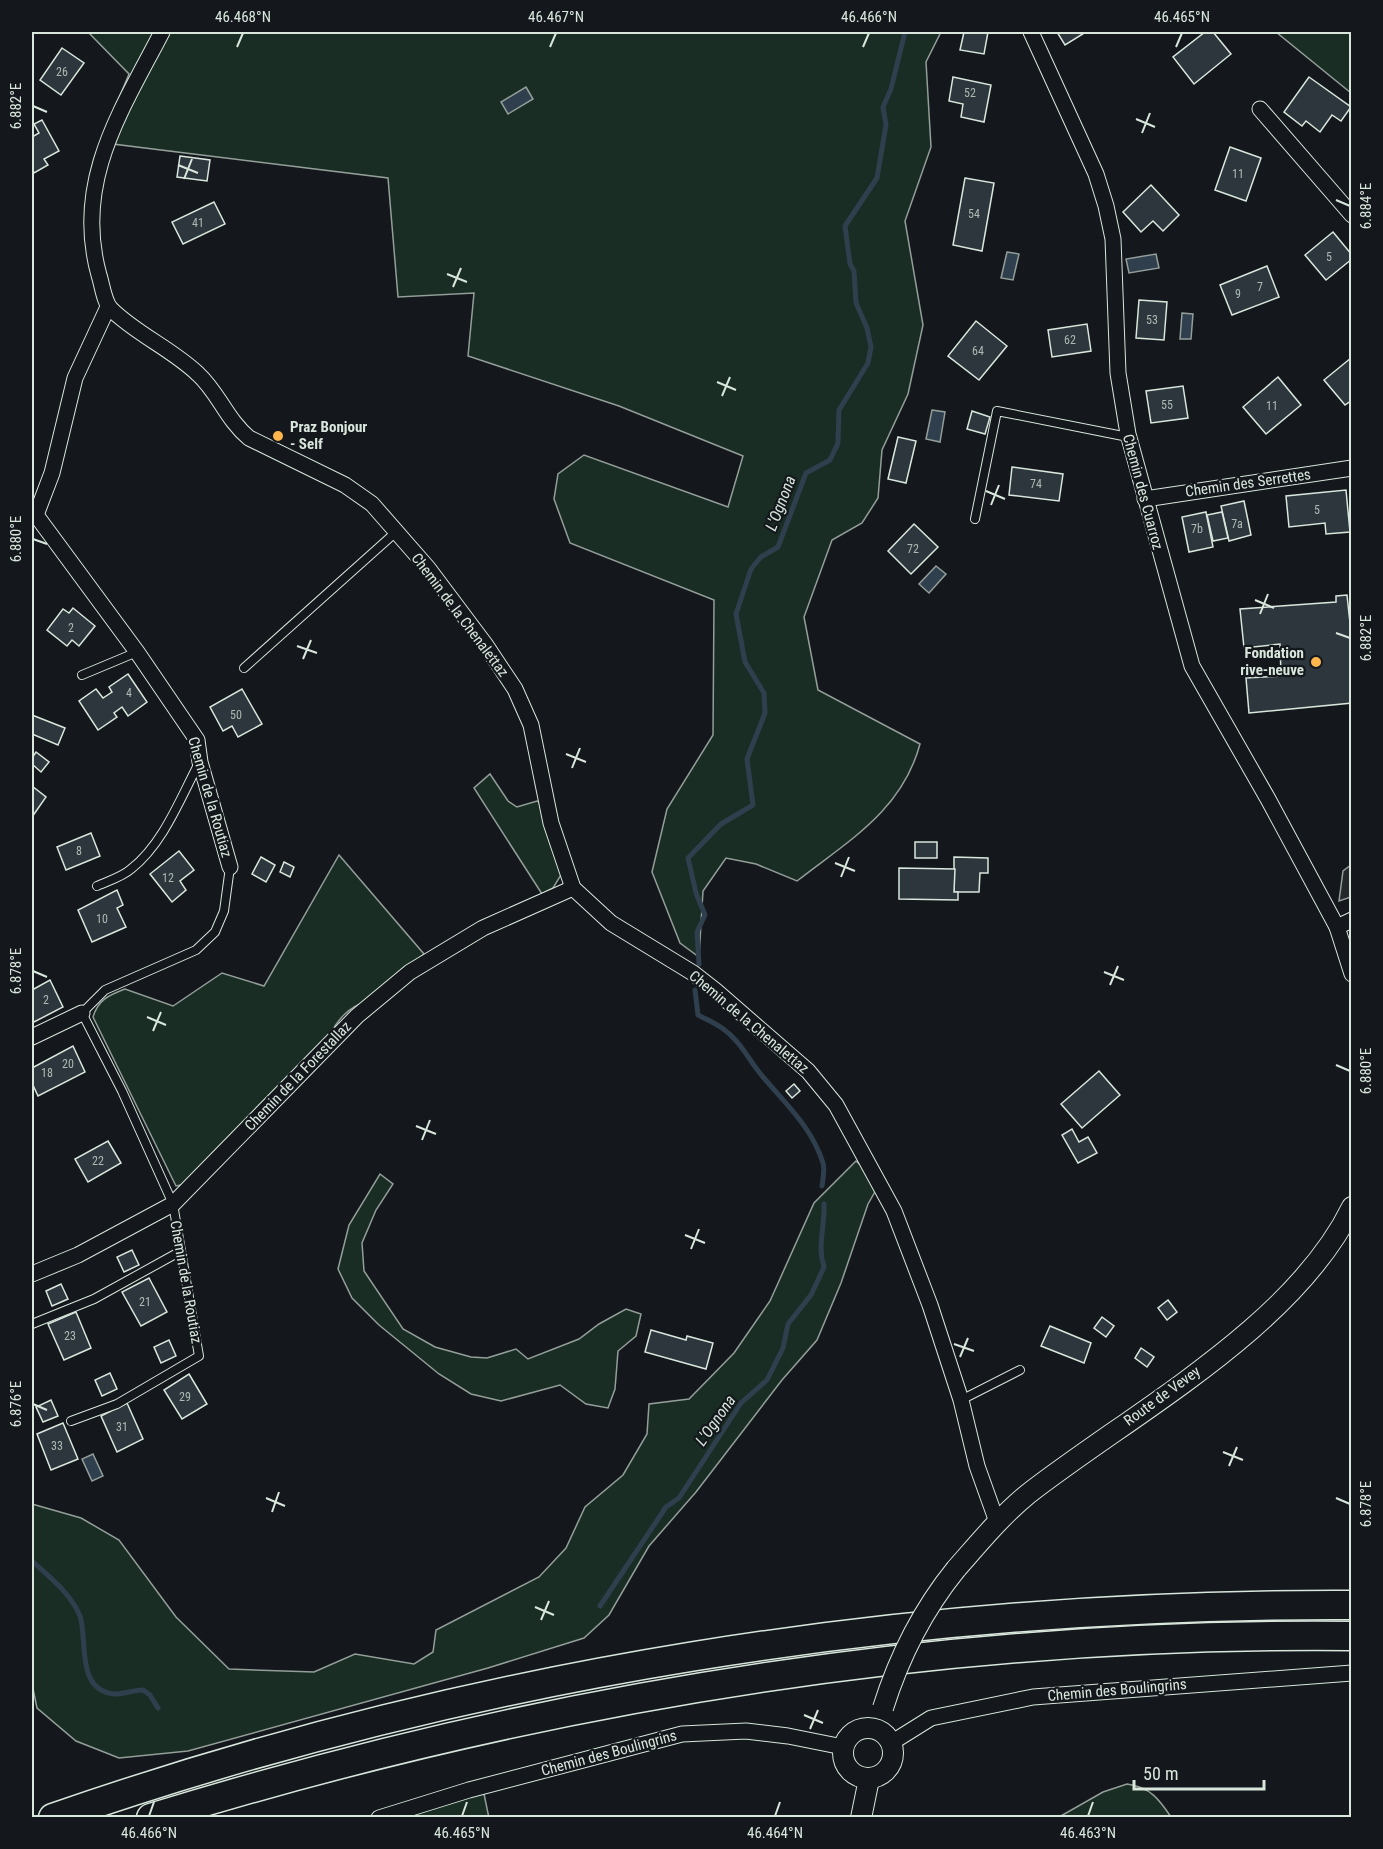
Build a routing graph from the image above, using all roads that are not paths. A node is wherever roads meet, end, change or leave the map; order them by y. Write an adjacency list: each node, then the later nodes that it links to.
1 (162, 32): 5 (street)
2 (1032, 32): 6 (street, Chemin des Cuarroz)
3 (1260, 109): 4 (street)
4 (1352, 215)
5 (108, 307): 9 (street); 11 (street, Chemin de la Chenalettaz)
6 (1128, 437): 8 (street, Chemin des Cuarroz); 10 (lane)
7 (1352, 468): 8 (street, Chemin des Serrettes)
8 (1145, 499): 20 (street, Chemin des Cuarroz)
9 (34, 516): 12 (street, Chemin de la Routiaz)
10 (975, 519)
11 (396, 532): 13 (lane); 18 (street, Chemin de la Chenalettaz)
12 (137, 652): 14 (lane); 15 (street, Chemin de la Routiaz)
13 (244, 668)
14 (82, 675)
15 (200, 762): 16 (street, Chemin de la Routiaz); 17 (lane)
16 (230, 867): 22 (lane, Chemin de la Routiaz)
17 (97, 886)
18 (573, 888): 24 (street, Chemin de la Forestallaz); 30 (street, Chemin de la Chenalettaz)
19 (1352, 921): 20 (street)
20 (1337, 927): 21 (street, Chemin des Cuarroz)
21 (1352, 974)
22 (82, 1013): 23 (street, Chemin de la Routiaz); 24 (lane, Chemin de la Routiaz)
23 (32, 1037)
24 (173, 1204): 26 (lane, Chemin de la Routiaz); 27 (street, Chemin de la Forestallaz)
25 (1352, 1207): 32 (street, Route de Vevey)
26 (181, 1251): 28 (lane); 31 (lane, Chemin de la Routiaz)
27 (32, 1274)
28 (32, 1324)
29 (1020, 1370): 30 (lane)
30 (961, 1400): 32 (street, Chemin de la Chenalettaz)
31 (71, 1421)
32 (997, 1522): 36 (street, Route de Vevey, bridge)
33 (1352, 1605): 40 (highway)
34 (1352, 1636): 41 (highway)
35 (1352, 1672): 37 (street, Chemin des Boulingrins)
36 (876, 1729): 37 (street); 38 (street)
37 (891, 1743): 39 (street)
38 (843, 1747): 39 (street); 42 (street, Chemin des Boulingrins)
39 (869, 1779): 43 (street)
40 (53, 1818)
41 (151, 1818)
42 (379, 1818)
43 (861, 1818)

